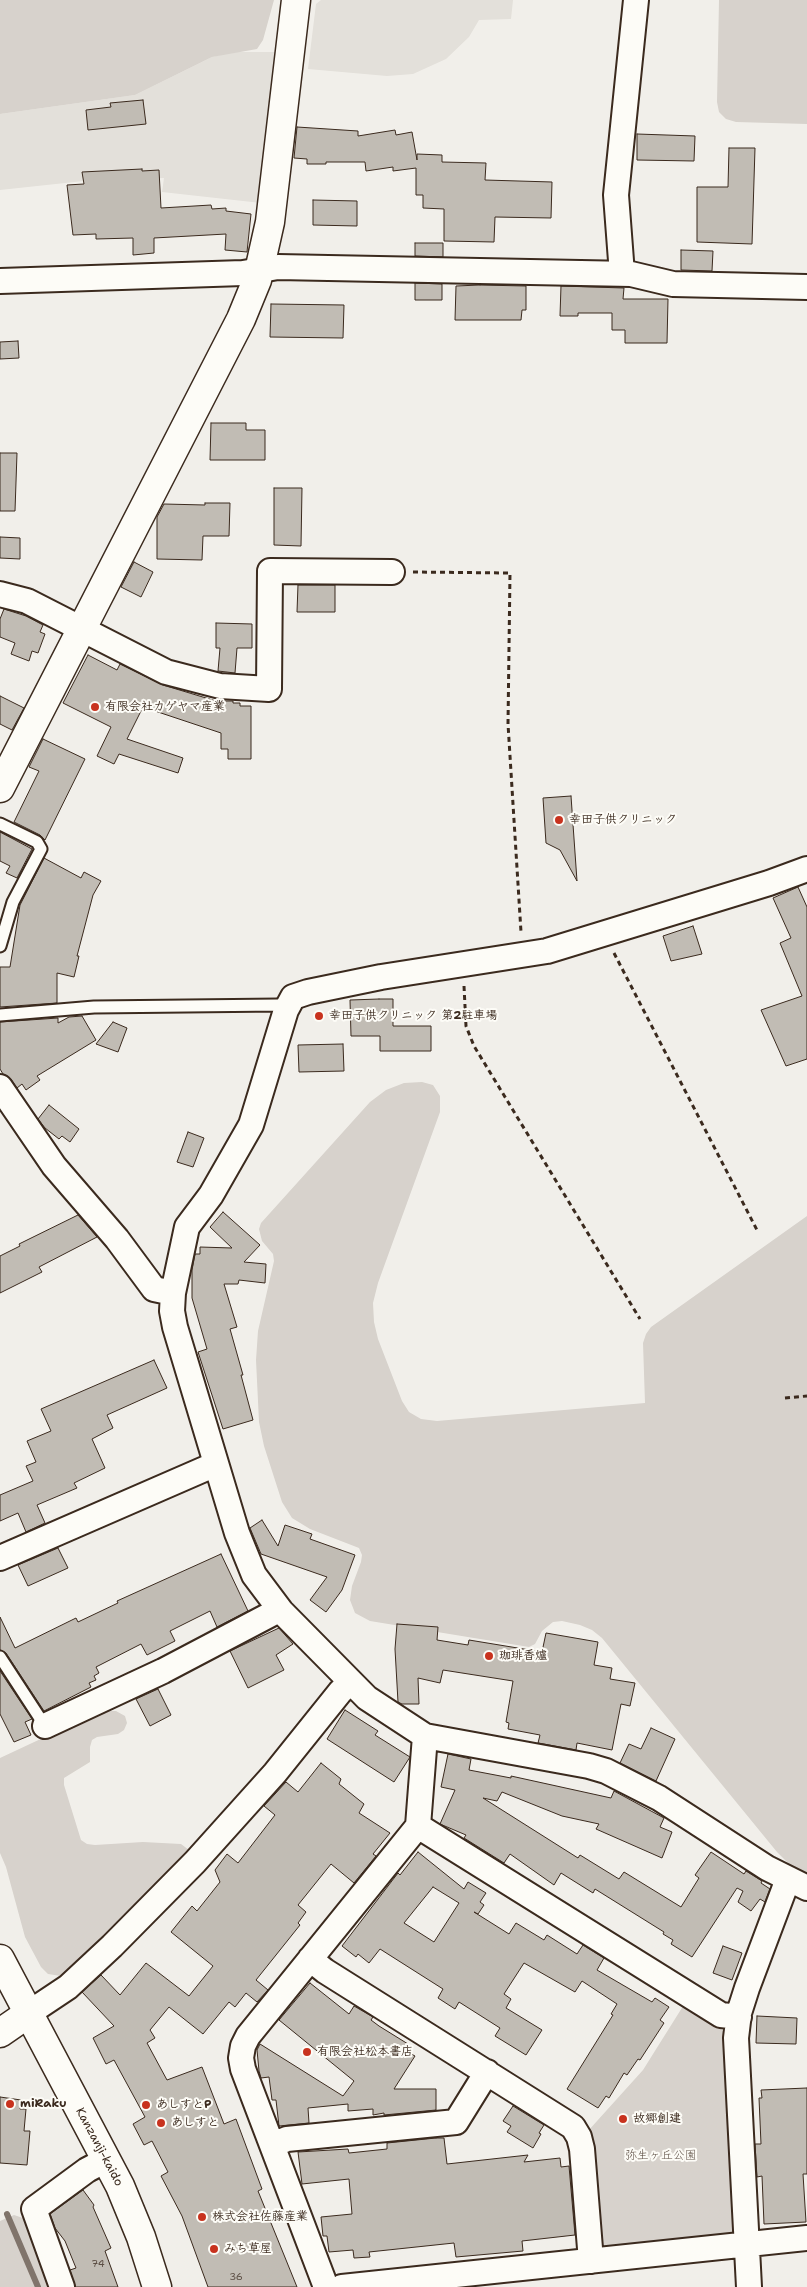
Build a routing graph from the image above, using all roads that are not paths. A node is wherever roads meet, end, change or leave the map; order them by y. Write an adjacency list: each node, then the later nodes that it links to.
1 (296, 0): 3 (street)
2 (636, 0): 4 (street)
3 (260, 270): 4 (street); 5 (street); 9 (street)
4 (622, 274): 6 (street)
5 (0, 281)
6 (807, 287)
7 (392, 572): 9 (street)
8 (0, 594): 9 (street)
9 (82, 630): 10 (street)
10 (0, 788)
11 (0, 824): 13 (lane)
12 (807, 869): 14 (street)
13 (0, 946)
14 (287, 1008): 15 (lane); 17 (street)
15 (0, 1015)
16 (0, 1087): 17 (street)
17 (174, 1293): 18 (street)
18 (216, 1464): 19 (street); 20 (street)
19 (0, 1558)
20 (279, 1610): 22 (street); 23 (street)
21 (0, 1657): 23 (lane)
22 (350, 1682): 24 (street); 29 (street)
23 (45, 1726)
24 (425, 1736): 25 (street); 26 (street)
25 (418, 1826): 28 (street); 30 (street)
26 (797, 1884): 30 (street)
27 (0, 1959): 29 (street, Kanzanji-kaido)
28 (310, 1960): 32 (street); 33 (street)
29 (28, 2013): 31 (street); 34 (street, Kanzanji-kaido)
30 (739, 2017): 36 (street)
31 (0, 2033)
32 (487, 2072): 33 (street); 37 (street)
33 (272, 2145): 40 (street)
34 (106, 2160): 38 (street); 39 (street, Kanzanji-kaido)
35 (807, 2238): 36 (street)
36 (747, 2245): 37 (street); 42 (street)
37 (591, 2261): 41 (street)
38 (62, 2287)
39 (157, 2287)
40 (326, 2287)
41 (342, 2287)
42 (749, 2287)

